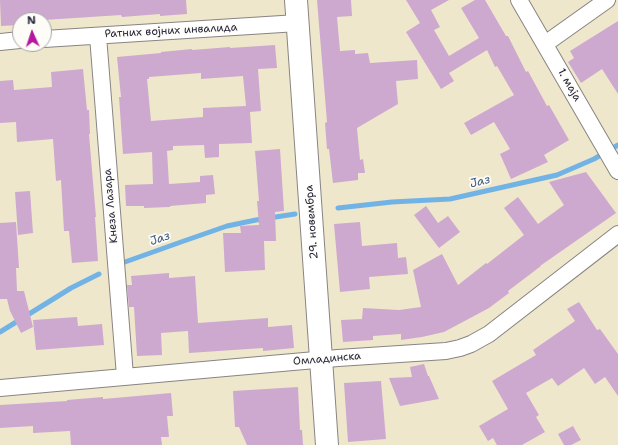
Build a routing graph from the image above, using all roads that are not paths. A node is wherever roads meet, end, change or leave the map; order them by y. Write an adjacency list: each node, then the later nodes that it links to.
1 (296, 0): 4 (street, 29. новембра)
2 (519, 0): 9 (street, 1. маја)
3 (607, 0): 9 (street)
4 (298, 23): 5 (street, Ратних војних инвалида); 12 (street, 29. новембра)
5 (98, 36): 6 (street, Ратних војних инвалида); 13 (street, Кнеза Лазара)
6 (52, 39)
7 (12, 41): 8 (street)
8 (0, 42)
9 (545, 44): 10 (street, 1. маја)
10 (618, 171)
11 (618, 234): 12 (street, Омладинска)
12 (321, 359): 13 (street, Омладинска); 15 (street, 29. новембра)
13 (125, 376): 14 (street, Омладинска)
14 (0, 388)
15 (327, 445)

